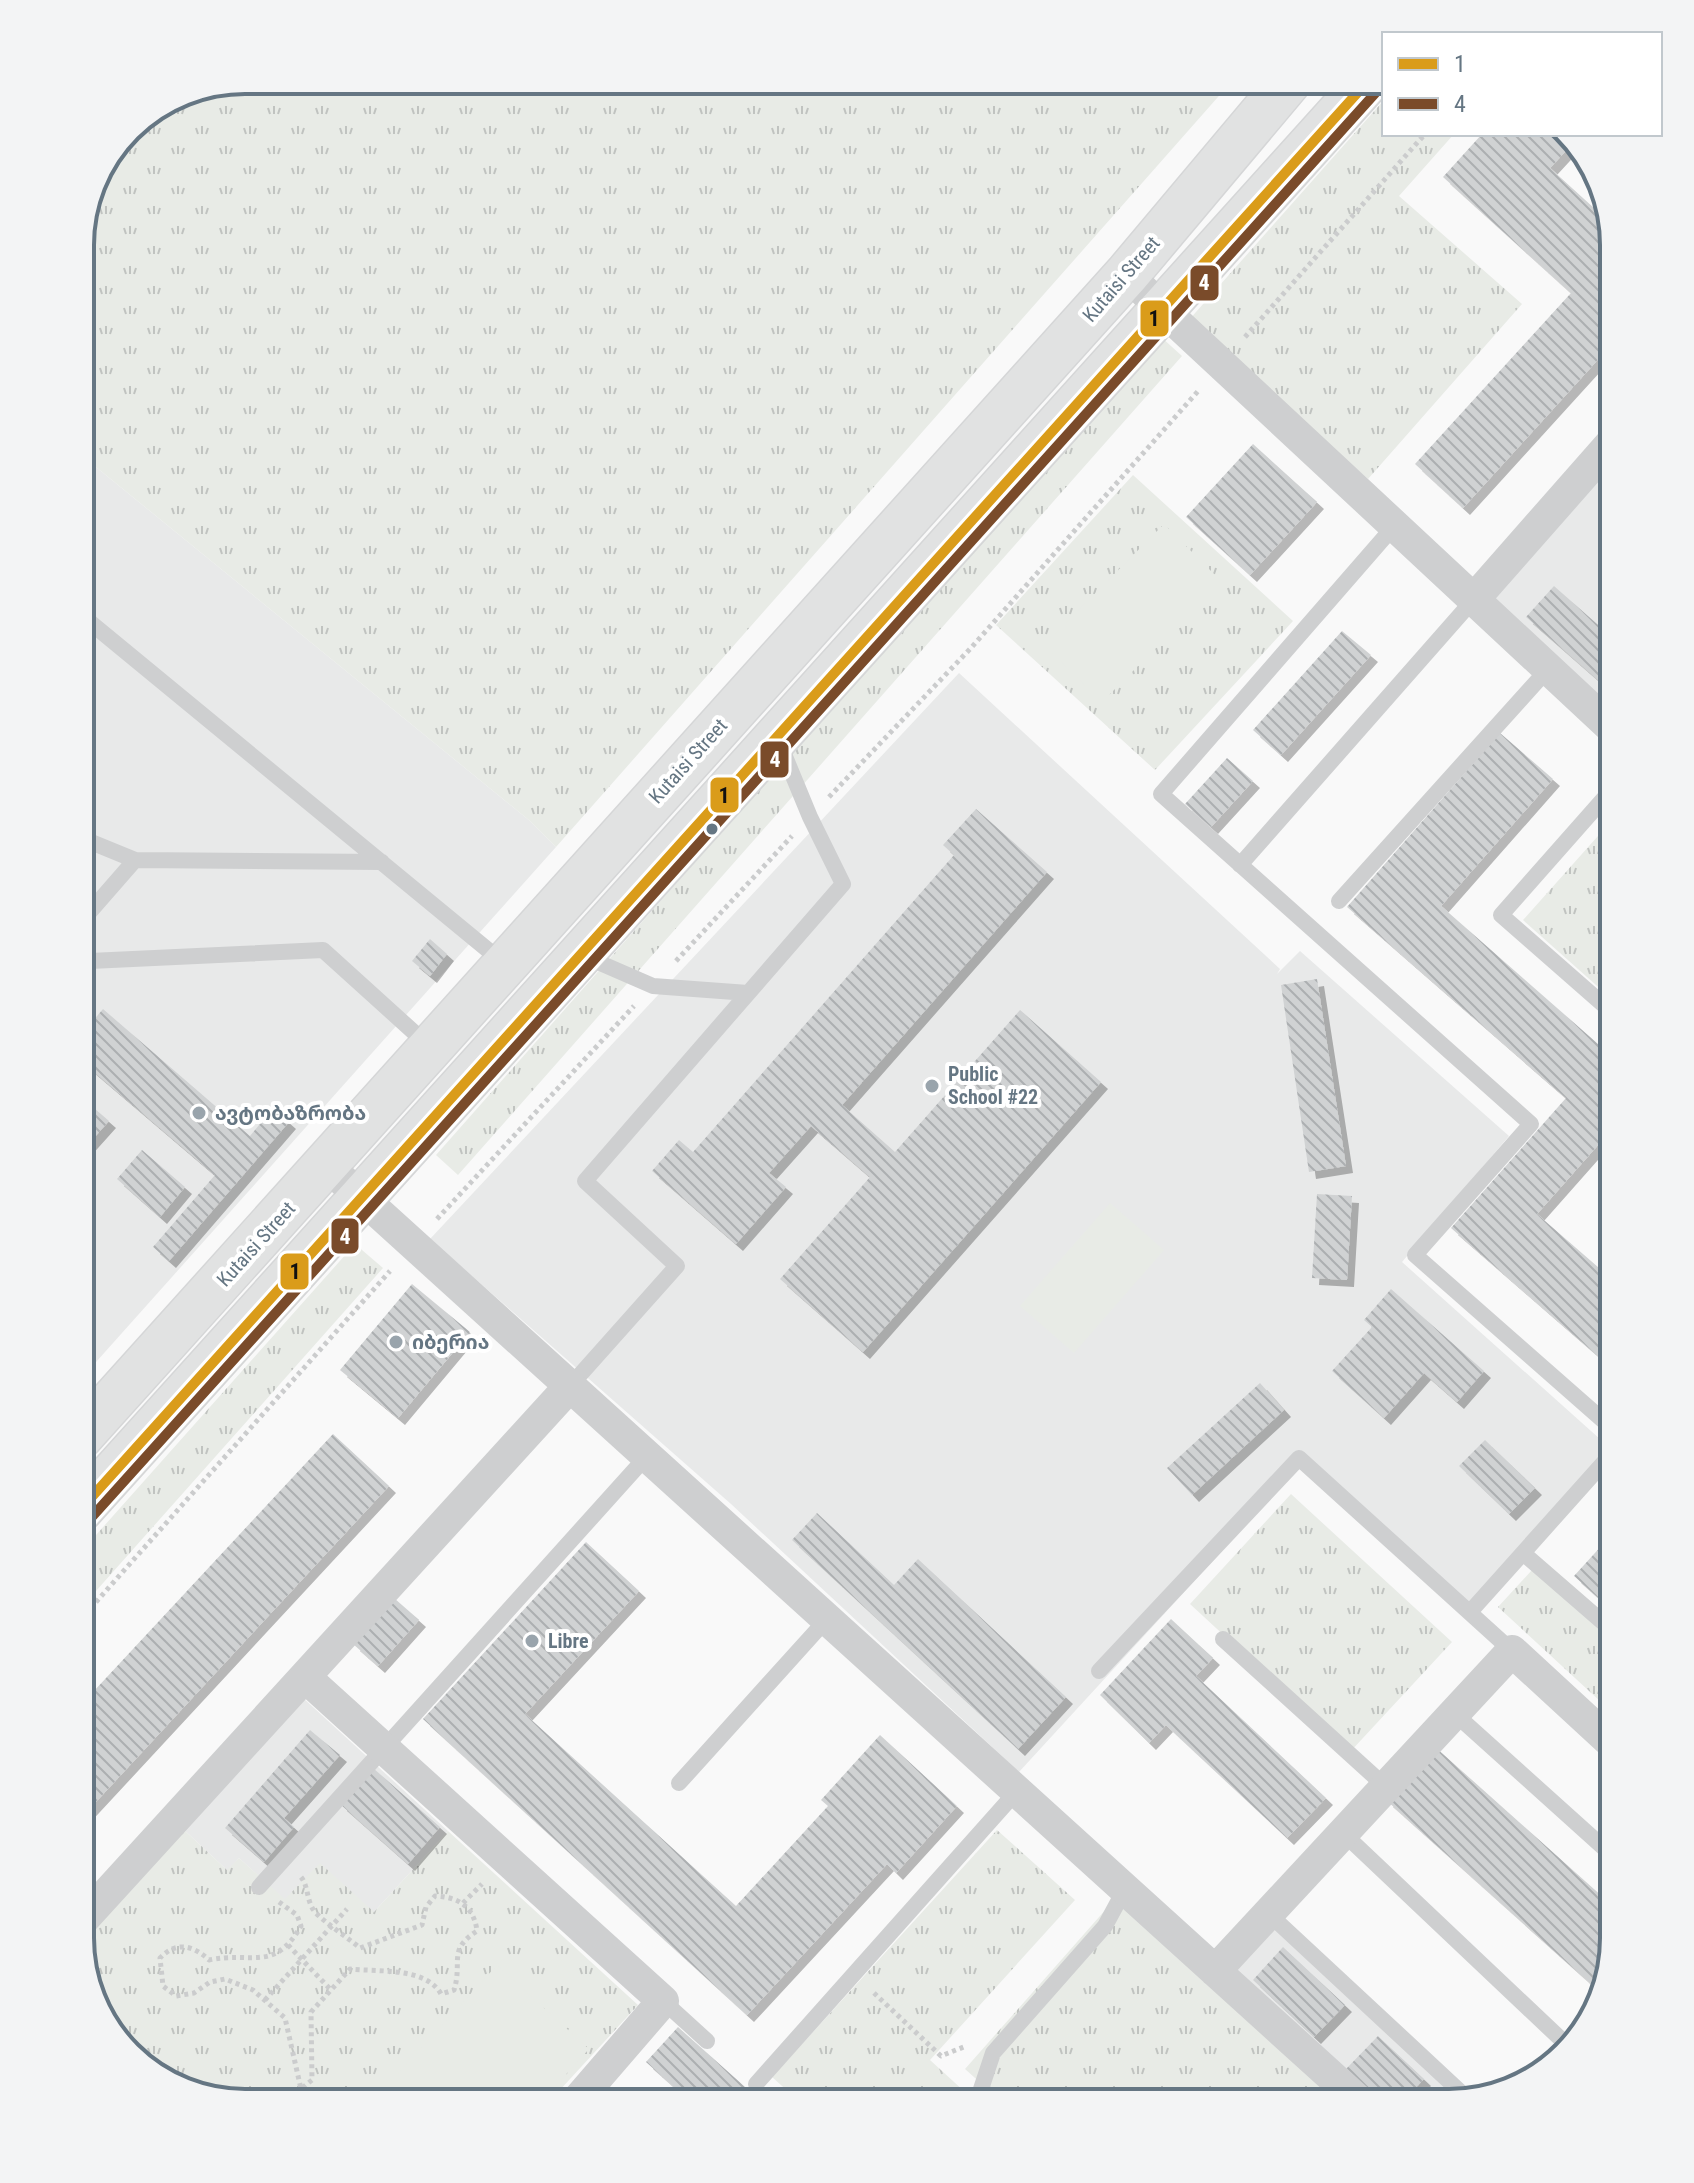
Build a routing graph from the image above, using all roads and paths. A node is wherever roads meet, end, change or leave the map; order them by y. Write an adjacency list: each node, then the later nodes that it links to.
1 (1278, 94): 4 (street, Kutaisi Street)
2 (1356, 94): 5 (street)
3 (1423, 136): 6 (path)
4 (1127, 274): 5 (street); 24 (street, Kutaisi Street)
5 (1162, 309): 6 (street); 13 (street)
6 (1221, 364): 8 (street); 15 (path)
7 (1600, 456): 9 (street)
8 (1396, 524): 9 (street); 19 (lane)
9 (1475, 598): 11 (street); 19 (lane)
10 (94, 625): 18 (lane)
11 (1549, 668): 12 (street); 20 (lane)
12 (1600, 717)
13 (777, 736): 15 (lane); 22 (street)
14 (1600, 803): 27 (lane)
15 (810, 817): 25 (path); 26 (lane)
16 (94, 843): 17 (lane)
17 (135, 860): 18 (lane); 21 (lane)
18 (382, 862): 24 (lane)
19 (1240, 865): 33 (lane)
20 (1339, 901)
21 (94, 907)
22 (581, 955): 25 (lane); 30 (street)
23 (94, 961): 28 (lane)
24 (505, 964): 28 (street, Kutaisi Street)
25 (653, 986): 26 (lane); 31 (path)
26 (748, 993): 32 (lane)
27 (1600, 1002)
28 (432, 1048): 29 (street, Kutaisi Street)
29 (327, 1166): 30 (street); 34 (street, Kutaisi Street)
30 (362, 1197): 31 (street); 37 (street)
31 (413, 1244): 32 (street); 39 (path)
32 (570, 1386): 35 (street); 46 (street)
33 (1600, 1418)
34 (94, 1422)
35 (647, 1456): 41 (street); 49 (lane)
36 (1600, 1467): 38 (lane)
37 (94, 1494)
38 (1523, 1553): 40 (lane); 42 (lane)
39 (94, 1604)
40 (1470, 1612): 44 (lane); 45 (lane)
41 (827, 1619): 50 (lane); 52 (street)
42 (1600, 1620)
43 (1223, 1639): 51 (lane)
44 (1512, 1651): 47 (street); 48 (street)
45 (1099, 1671)
46 (305, 1677): 49 (street); 58 (street)
47 (1454, 1713): 51 (street); 54 (lane)
48 (1600, 1732)
49 (384, 1748): 55 (lane); 68 (street)
50 (679, 1783)
51 (1386, 1787): 53 (street)
52 (1017, 1791): 57 (street); 65 (lane)
53 (1343, 1833): 60 (street); 69 (lane)
54 (1600, 1844)
55 (285, 1858): 56 (lane); 61 (path)
56 (259, 1887): 62 (path)
57 (1125, 1889): 64 (street); 71 (lane)
58 (94, 1908)
59 (347, 1909): 61 (path)
60 (1268, 1913): 64 (street); 77 (lane)
61 (333, 1924): 63 (path); 66 (path)
62 (288, 1945): 63 (path); 67 (path)
63 (301, 1960): 66 (path); 67 (path)
64 (1215, 1971): 76 (street)
65 (854, 1974): 71 (path); 72 (lane)
66 (331, 1990): 73 (path)
67 (265, 2000): 73 (path)
68 (663, 2001): 70 (lane); 74 (street)
69 (1561, 2040)
70 (707, 2041)
71 (993, 2053): 75 (lane)
72 (756, 2084)
73 (301, 2089)
74 (587, 2089)
75 (981, 2089)
76 (1346, 2089)
77 (1457, 2089)

